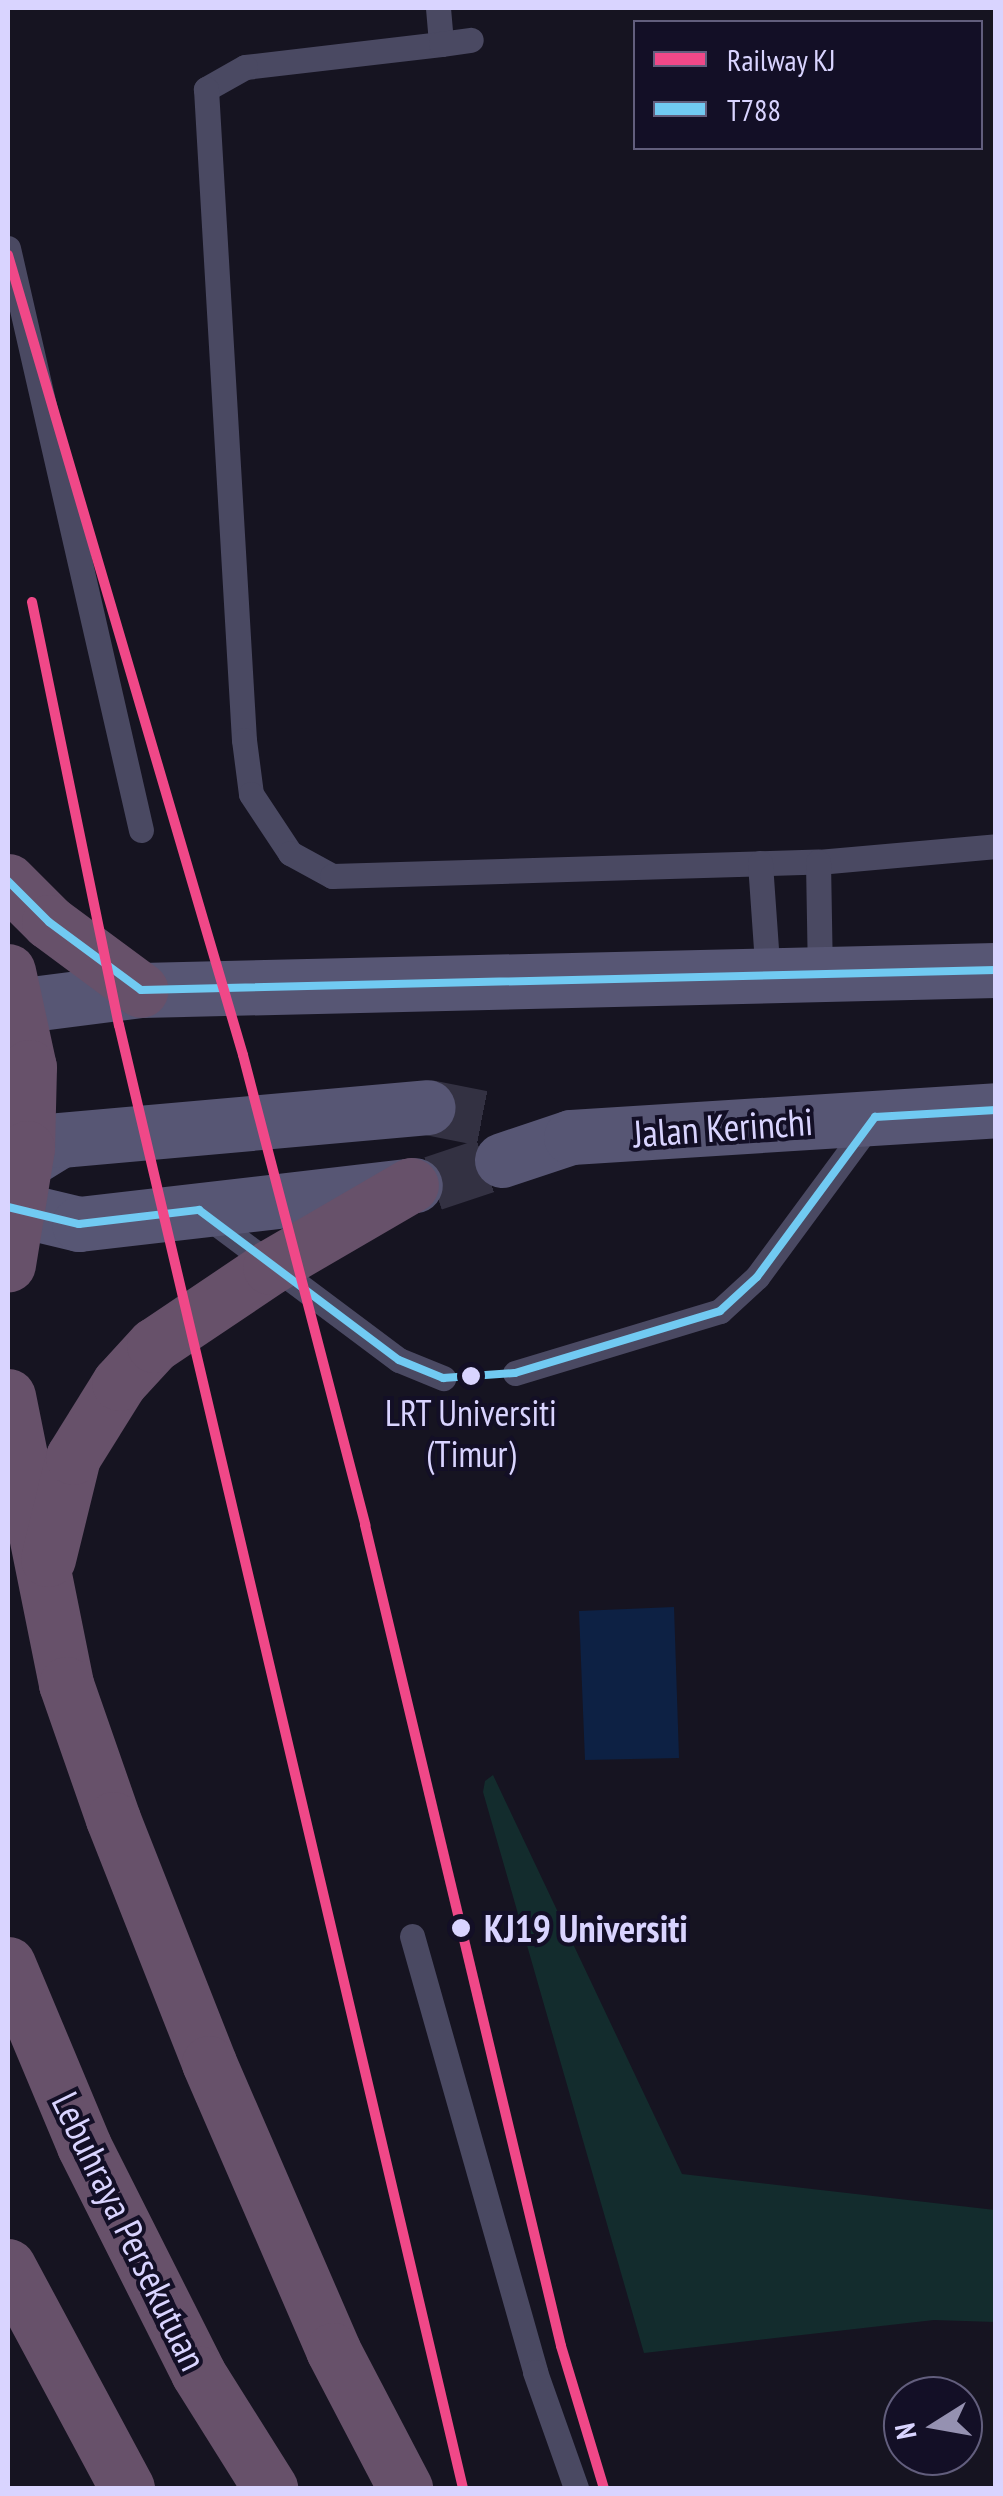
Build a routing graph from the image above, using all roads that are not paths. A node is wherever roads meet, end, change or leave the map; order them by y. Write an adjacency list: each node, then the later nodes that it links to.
1 (438, 8): 3 (lane)
2 (471, 40): 3 (lane)
3 (441, 44): 8 (lane)
4 (8, 248): 5 (lane)
5 (141, 830)
6 (990, 846): 7 (lane)
7 (818, 862): 8 (lane); 12 (lane)
8 (760, 864): 12 (lane)
9 (8, 882): 13 (highway)
10 (996, 970): 12 (main road)
11 (8, 971): 23 (highway, bridge)
12 (794, 975): 13 (main road)
13 (141, 990): 14 (main road)
14 (8, 1008)
15 (428, 1107): 19 (main road)
16 (996, 1110): 17 (main road, Jalan Kerinchi)
17 (875, 1117): 18 (main road, Jalan Kerinchi); 25 (lane)
18 (500, 1140)
19 (8, 1172)
20 (422, 1184): 22 (main road); 24 (highway)
21 (8, 1207): 22 (main road)
22 (199, 1210): 24 (lane)
23 (8, 1264)
24 (270, 1267): 26 (lane); 28 (highway)
25 (516, 1373)
26 (443, 1378)
27 (8, 1396): 28 (highway)
28 (45, 1572): 34 (highway)
29 (412, 1936): 35 (lane)
30 (8, 1964): 33 (highway, Lebuhraya Persekutuan)
31 (8, 2266): 32 (highway)
32 (127, 2488)
33 (270, 2488)
34 (405, 2488)
35 (576, 2488)

